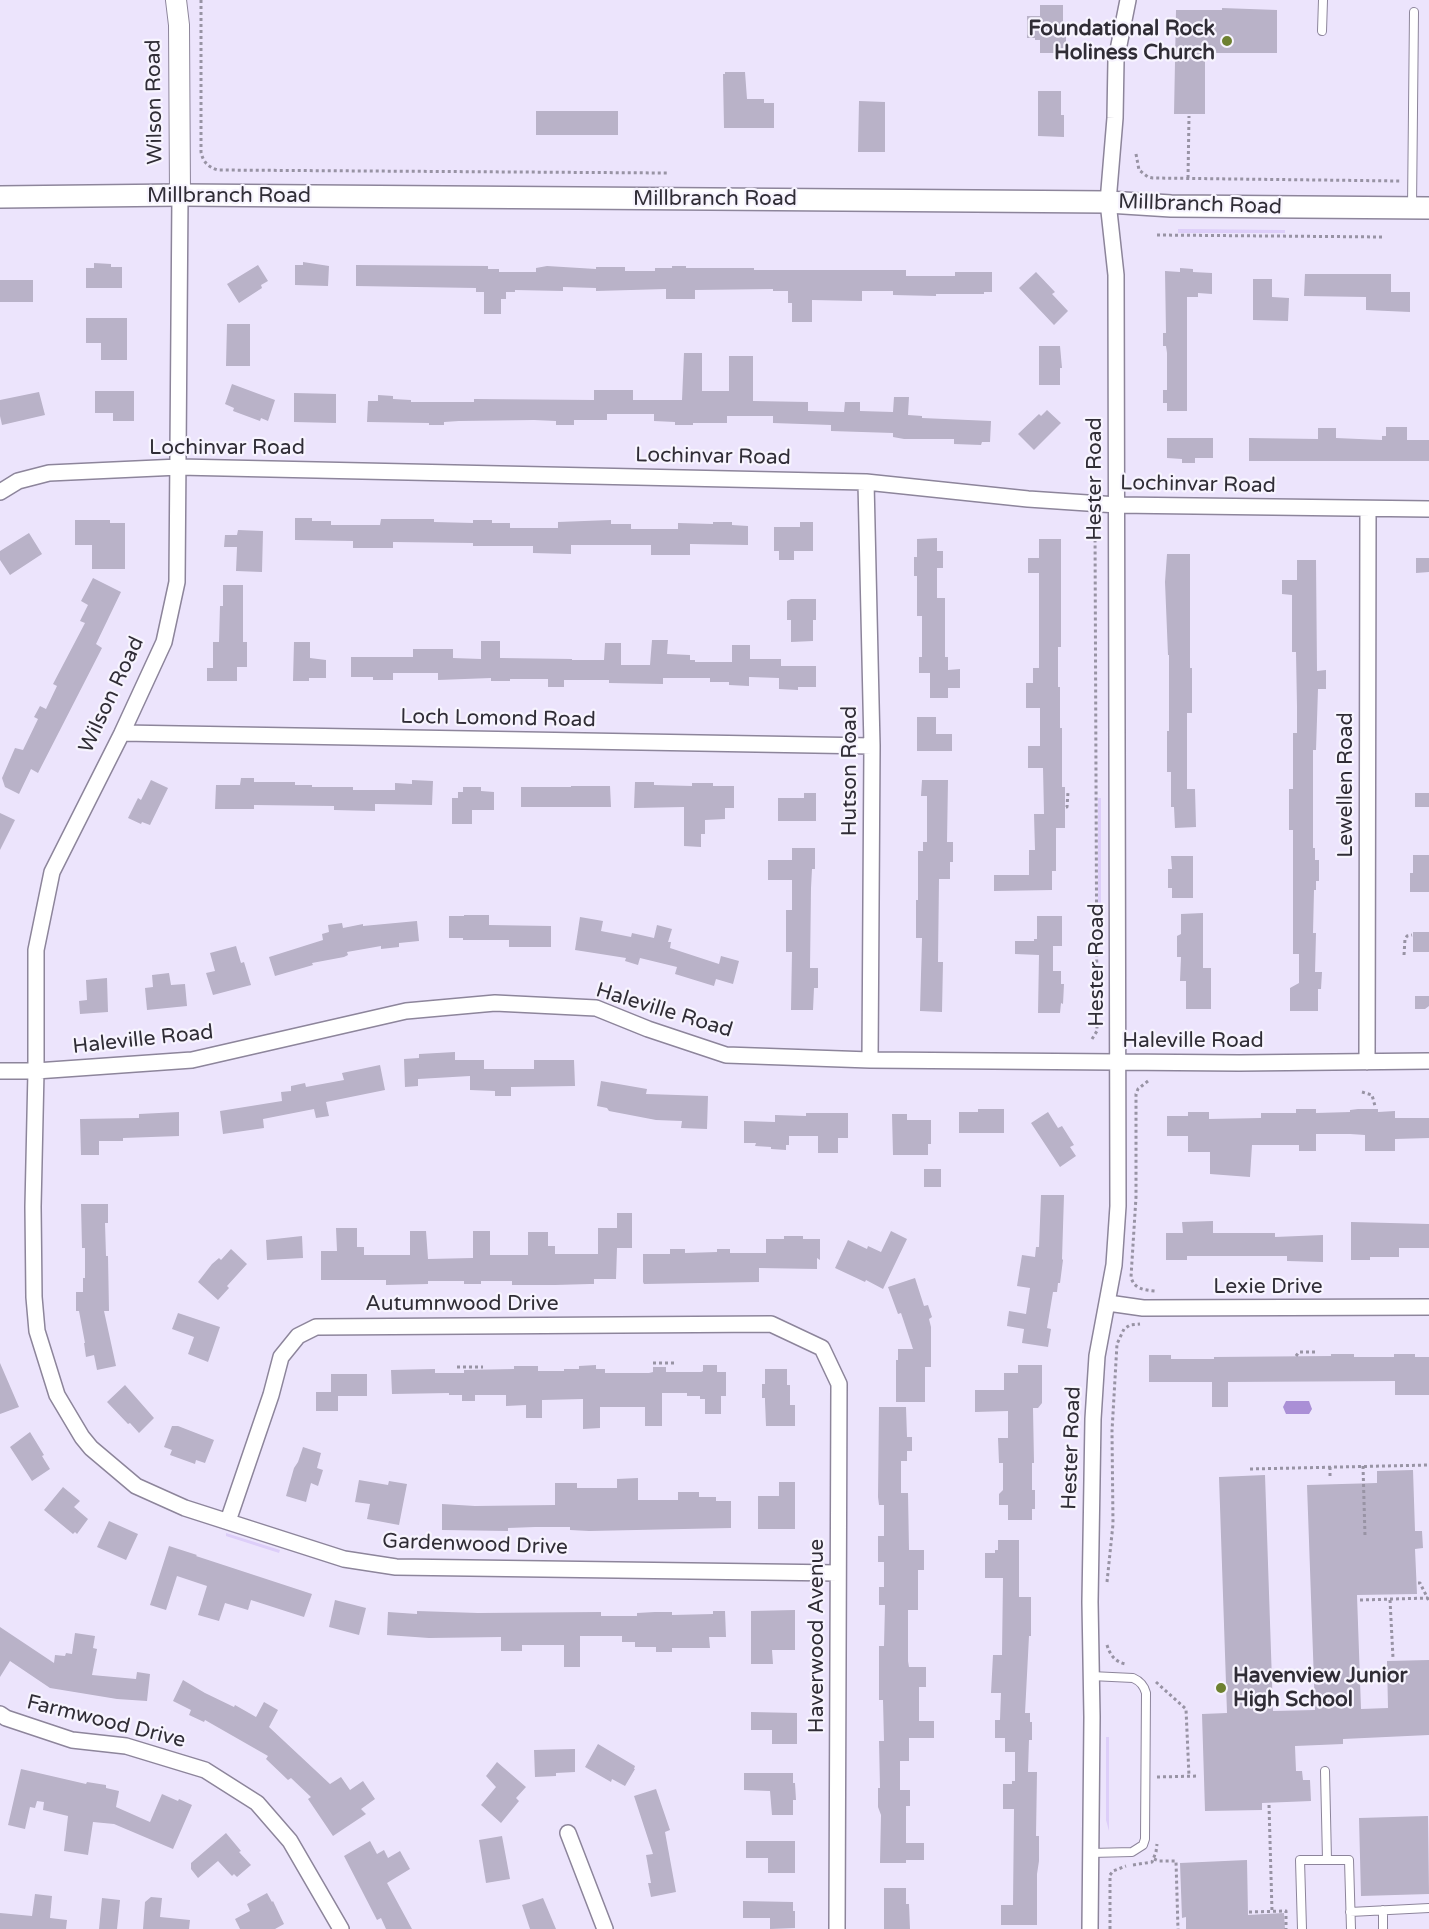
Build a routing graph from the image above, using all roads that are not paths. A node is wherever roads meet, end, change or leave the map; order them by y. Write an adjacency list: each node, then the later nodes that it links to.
1 (176, 0): 6 (street, Wilson Road)
2 (1128, 0): 8 (street, Hester Road)
3 (1323, 0): 5 (lane)
4 (1414, 12): 9 (lane)
5 (1322, 32)
6 (180, 195): 7 (main road, Millbranch Road); 8 (main road, Millbranch Road); 10 (street, Wilson Road)
7 (0, 197)
8 (1108, 202): 9 (main road, Millbranch Road); 13 (street, Hester Road)
9 (1420, 208)
10 (179, 467): 11 (street, Lochinvar Road); 12 (street, Lochinvar Road); 16 (street, Wilson Road)
11 (866, 482): 13 (street, Lochinvar Road); 17 (street, Hutson Road)
12 (0, 492)
13 (1117, 505): 14 (street, Lochinvar Road); 20 (street, Hester Road)
14 (1368, 509): 15 (street, Lochinvar Road); 21 (street, Lewellen Road)
15 (1429, 509)
16 (122, 733): 17 (street, Loch Lomond Road); 23 (street, Wilson Road)
17 (872, 746): 18 (street, Hutson Road)
18 (870, 1060): 20 (street, Haleville Road); 23 (street, Haleville Road)
19 (1429, 1061): 21 (street, Haleville Road)
20 (1118, 1062): 21 (street, Haleville Road); 24 (street, Hester Road)
21 (1367, 1062)
22 (0, 1071): 23 (street, Haleville Road)
23 (36, 1071): 27 (street, Wilson Road)
24 (1108, 1303): 25 (street, Lexie Drive); 30 (street, Hester Road)
25 (1429, 1307)
26 (822, 1348): 28 (street, Autumnwood Drive); 29 (street, Haverwood Avenue)
27 (57, 1395): 28 (street, Gardenwood Drive)
28 (228, 1521): 29 (street, Gardenwood Drive)
29 (838, 1573): 41 (street, Haverwood Avenue)
30 (1091, 1676): 34 (street, Hester Road); 34 (lane)
31 (0, 1714): 39 (street, Farmwood Drive)
32 (1325, 1771): 35 (lane)
33 (568, 1833): 40 (street)
34 (1091, 1853): 42 (street, Hester Road)
35 (1327, 1860): 38 (lane); 43 (lane)
36 (1429, 1908): 37 (lane)
37 (1383, 1910): 38 (lane); 45 (lane)
38 (1350, 1912): 44 (lane)
39 (340, 1929)
40 (605, 1929)
41 (837, 1929)
42 (1090, 1929)
43 (1302, 1929)
44 (1351, 1929)
45 (1383, 1929)

